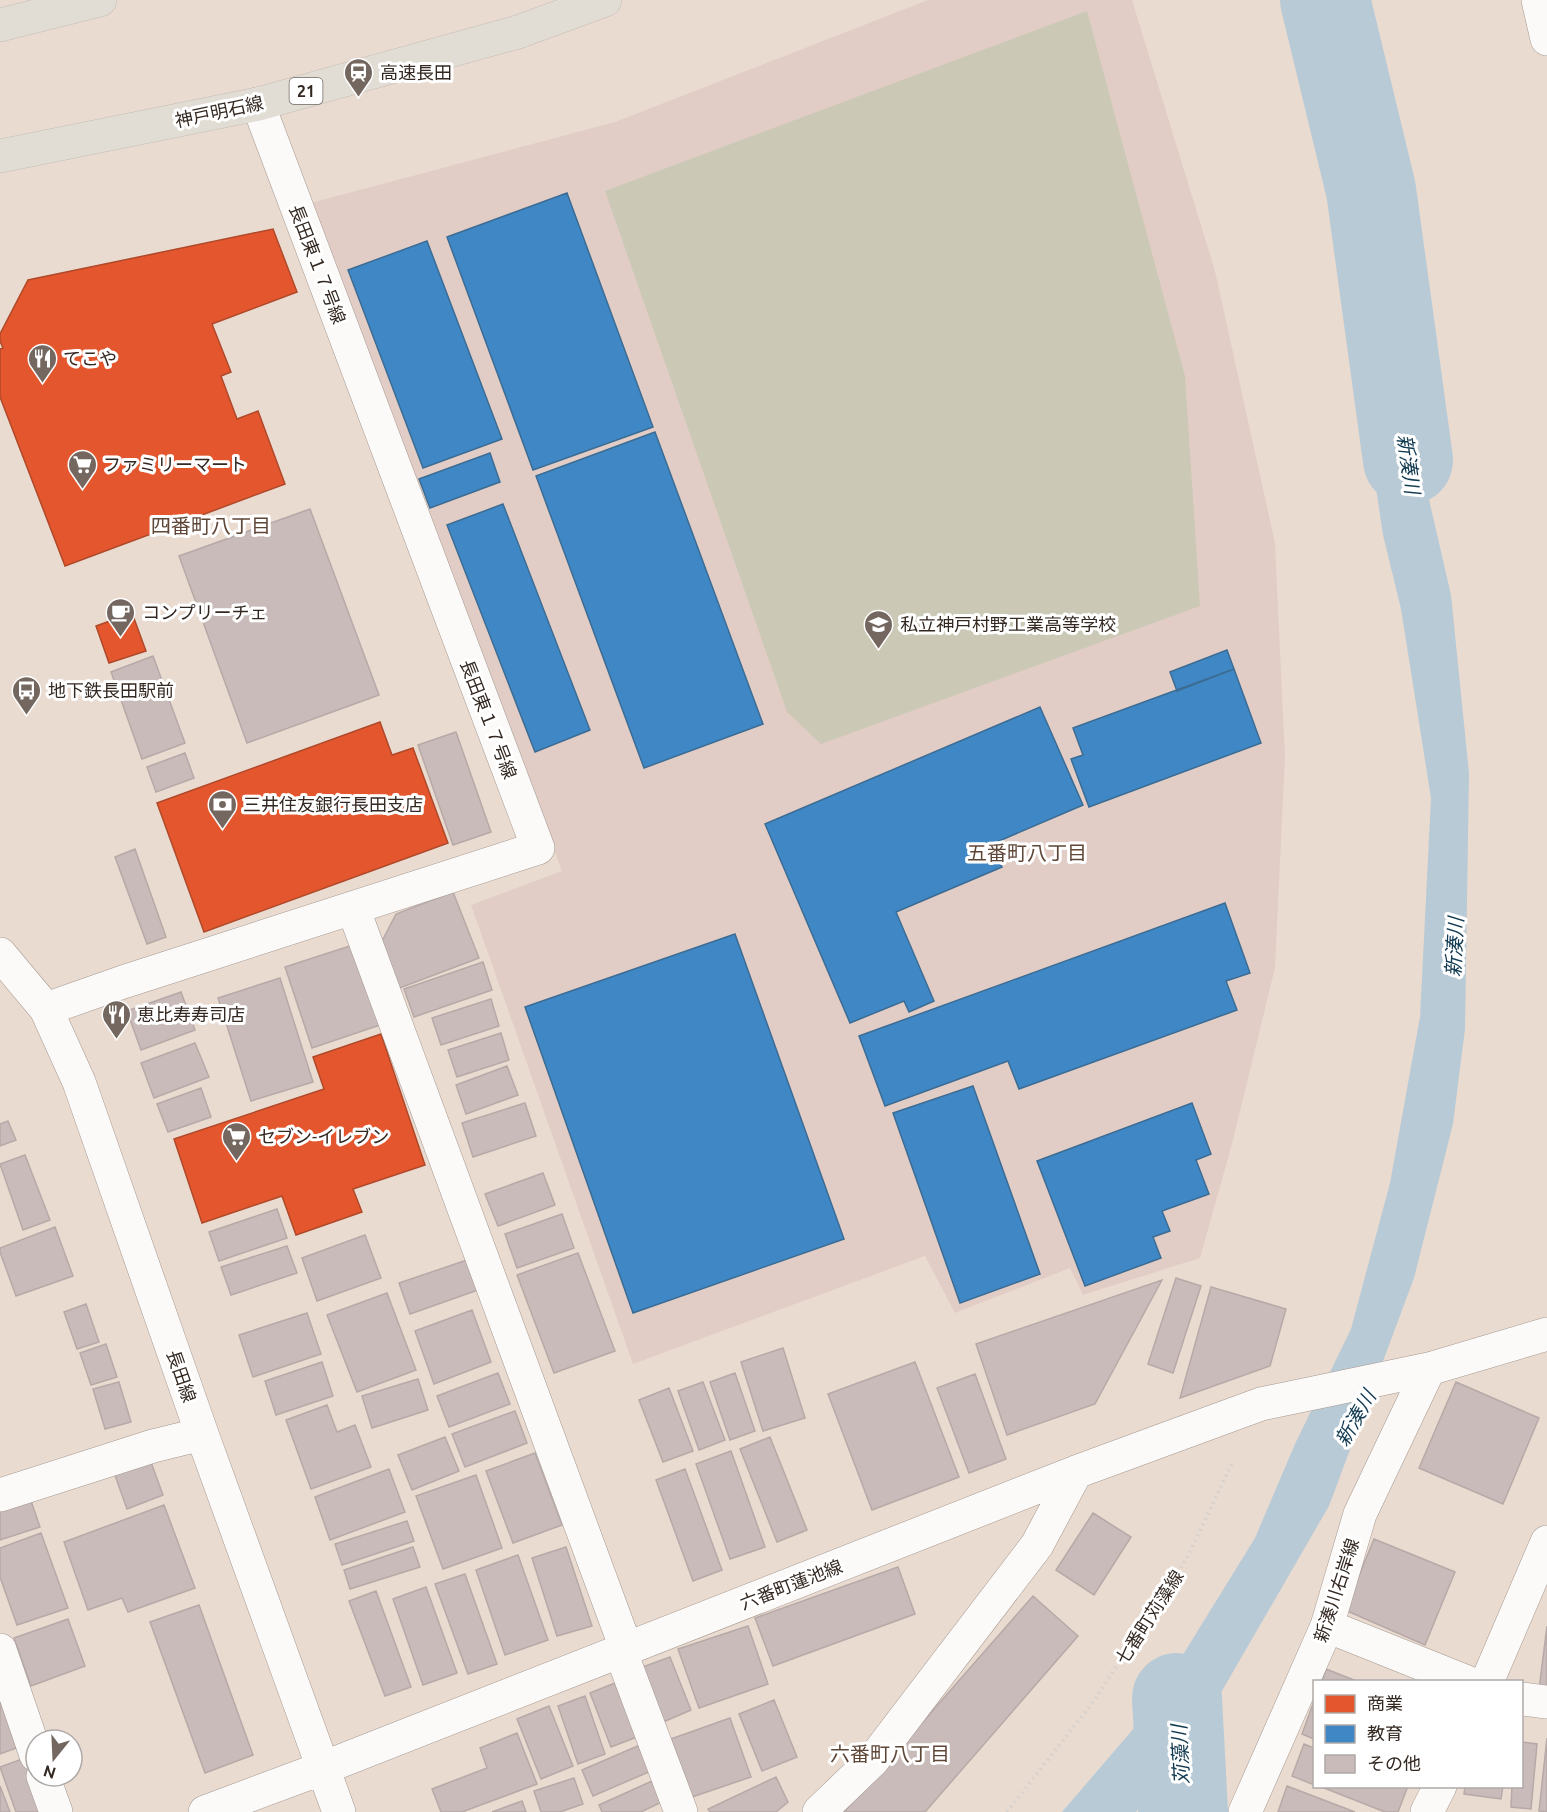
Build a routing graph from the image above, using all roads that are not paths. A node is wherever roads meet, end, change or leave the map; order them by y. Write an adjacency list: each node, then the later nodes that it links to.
1 (100, 0): 4 (main road)
2 (605, 0): 6 (main road, 神戸明石線 / 21)
3 (1538, 0): 5 (street)
4 (0, 25)
5 (1547, 39)
6 (258, 104): 7 (main road, 神戸明石線 / 21); 8 (street, 長田東１７号線)
7 (0, 156)
8 (354, 908): 10 (street, 長田東１７号線); 18 (street)
9 (0, 954): 10 (street, 長田線)
10 (46, 1009): 13 (street, 長田線)
11 (1547, 1334): 12 (street)
12 (1429, 1369): 14 (street, 六番町蓮池線); 17 (street, 新湊川右岸線)
13 (202, 1434): 15 (street); 25 (street, 長田線)
14 (1076, 1472): 18 (street, 六番町蓮池線); 32 (street)
15 (0, 1495)
16 (1547, 1542): 21 (street)
17 (1327, 1626): 20 (street); 33 (street, 新湊川右岸線)
18 (623, 1649): 25 (street, 六番町蓮池線); 31 (street)
19 (0, 1650): 24 (street)
20 (1462, 1680)
21 (1488, 1680)
22 (1523, 1699): 23 (street)
23 (1547, 1702)
24 (27, 1728)
25 (322, 1768): 29 (street, 六番町蓮池線); 30 (street, 長田線)
26 (47, 1788): 28 (street)
27 (1439, 1788): 34 (street)
28 (56, 1812)
29 (205, 1812)
30 (339, 1812)
31 (681, 1812)
32 (819, 1812)
33 (1245, 1812)
34 (1427, 1812)

